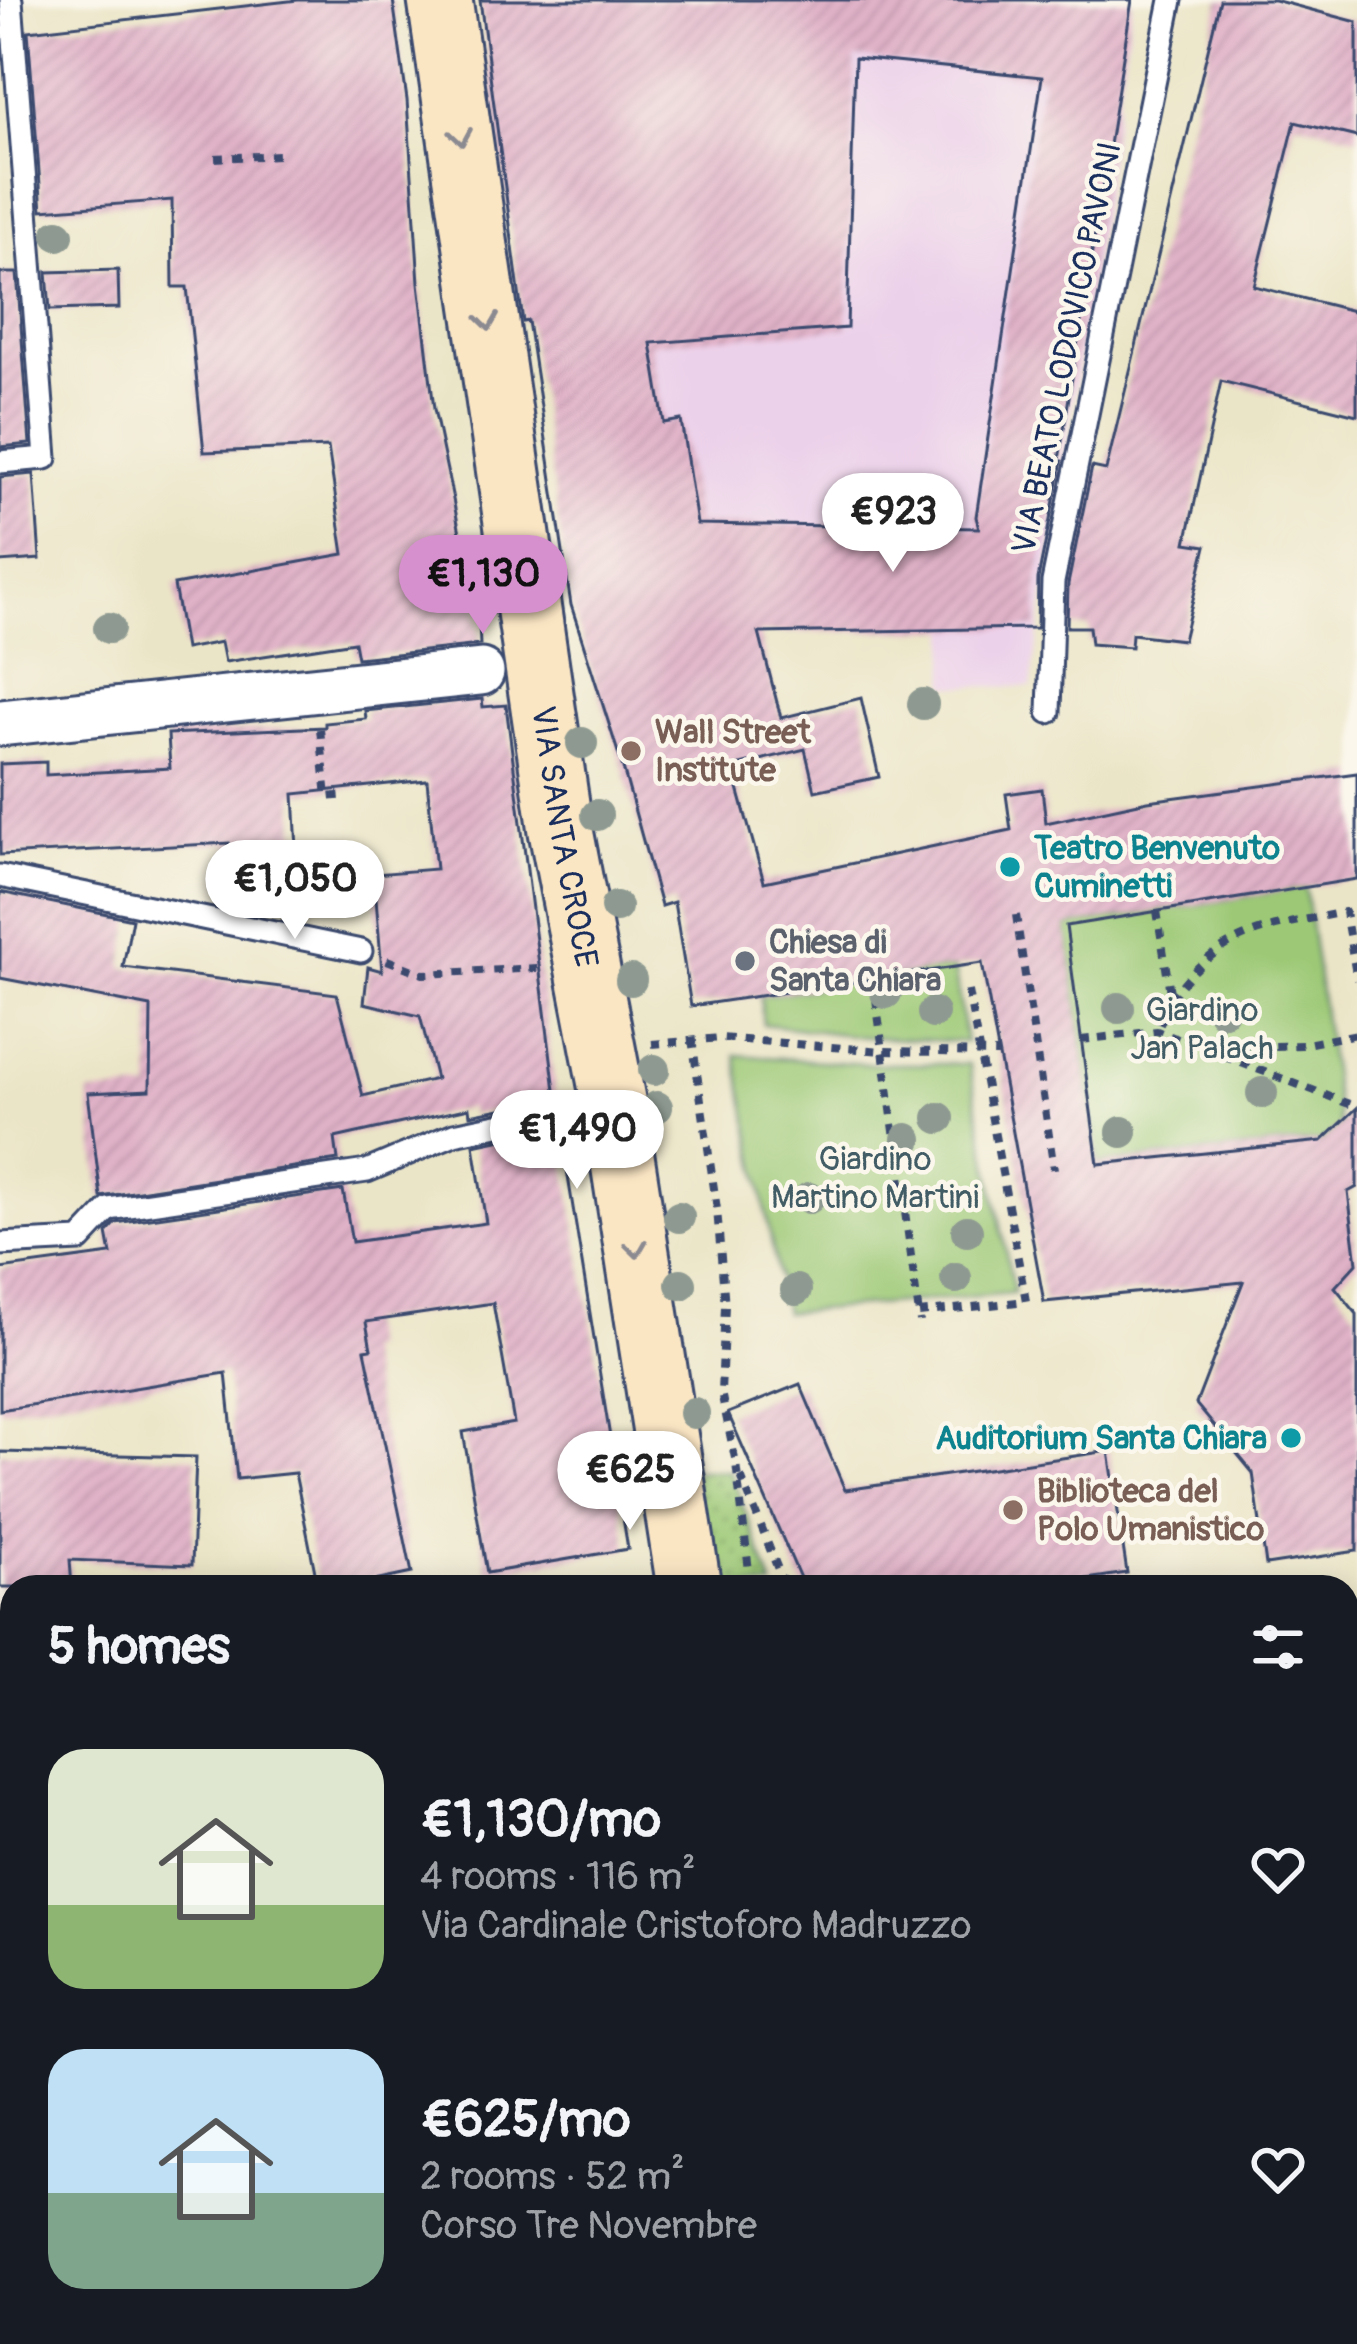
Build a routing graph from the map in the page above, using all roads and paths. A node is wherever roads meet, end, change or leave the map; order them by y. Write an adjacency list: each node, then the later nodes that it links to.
1 (11, 0): 6 (lane)
2 (440, 0): 30 (street, VIA SANTA CROCE, one-way to 30)
3 (1171, 0): 8 (lane, VIA BEATO LODOVICO PAVONI)
4 (280, 155): 5 (path)
5 (215, 158)
6 (0, 462)
7 (481, 672): 9 (street)
8 (1049, 712)
9 (0, 723)
10 (321, 737): 11 (path)
11 (347, 795)
12 (0, 876): 15 (lane)
13 (1157, 911): 20 (path)
14 (1016, 915): 32 (path)
15 (361, 951): 16 (path)
16 (551, 967)
17 (1357, 980): 20 (path)
18 (968, 986): 28 (path)
19 (876, 999): 27 (path)
20 (1171, 999): 21 (path)
21 (1157, 1031): 24 (path); 26 (path)
22 (1357, 1034): 26 (path)
23 (692, 1039): 25 (path); 27 (path); 34 (path)
24 (1082, 1040)
25 (634, 1046)
26 (1201, 1048): 31 (path)
27 (882, 1051): 28 (path); 28 (path)
28 (980, 1052): 29 (path)
29 (998, 1053)
30 (614, 1105): 33 (lane); 35 (street, VIA SANTA CROCE, one-way to 35)
31 (1357, 1107)
32 (1054, 1169)
33 (0, 1244)
34 (736, 1463): 36 (path); 37 (path)
35 (687, 1575)
36 (750, 1575)
37 (780, 1575)

